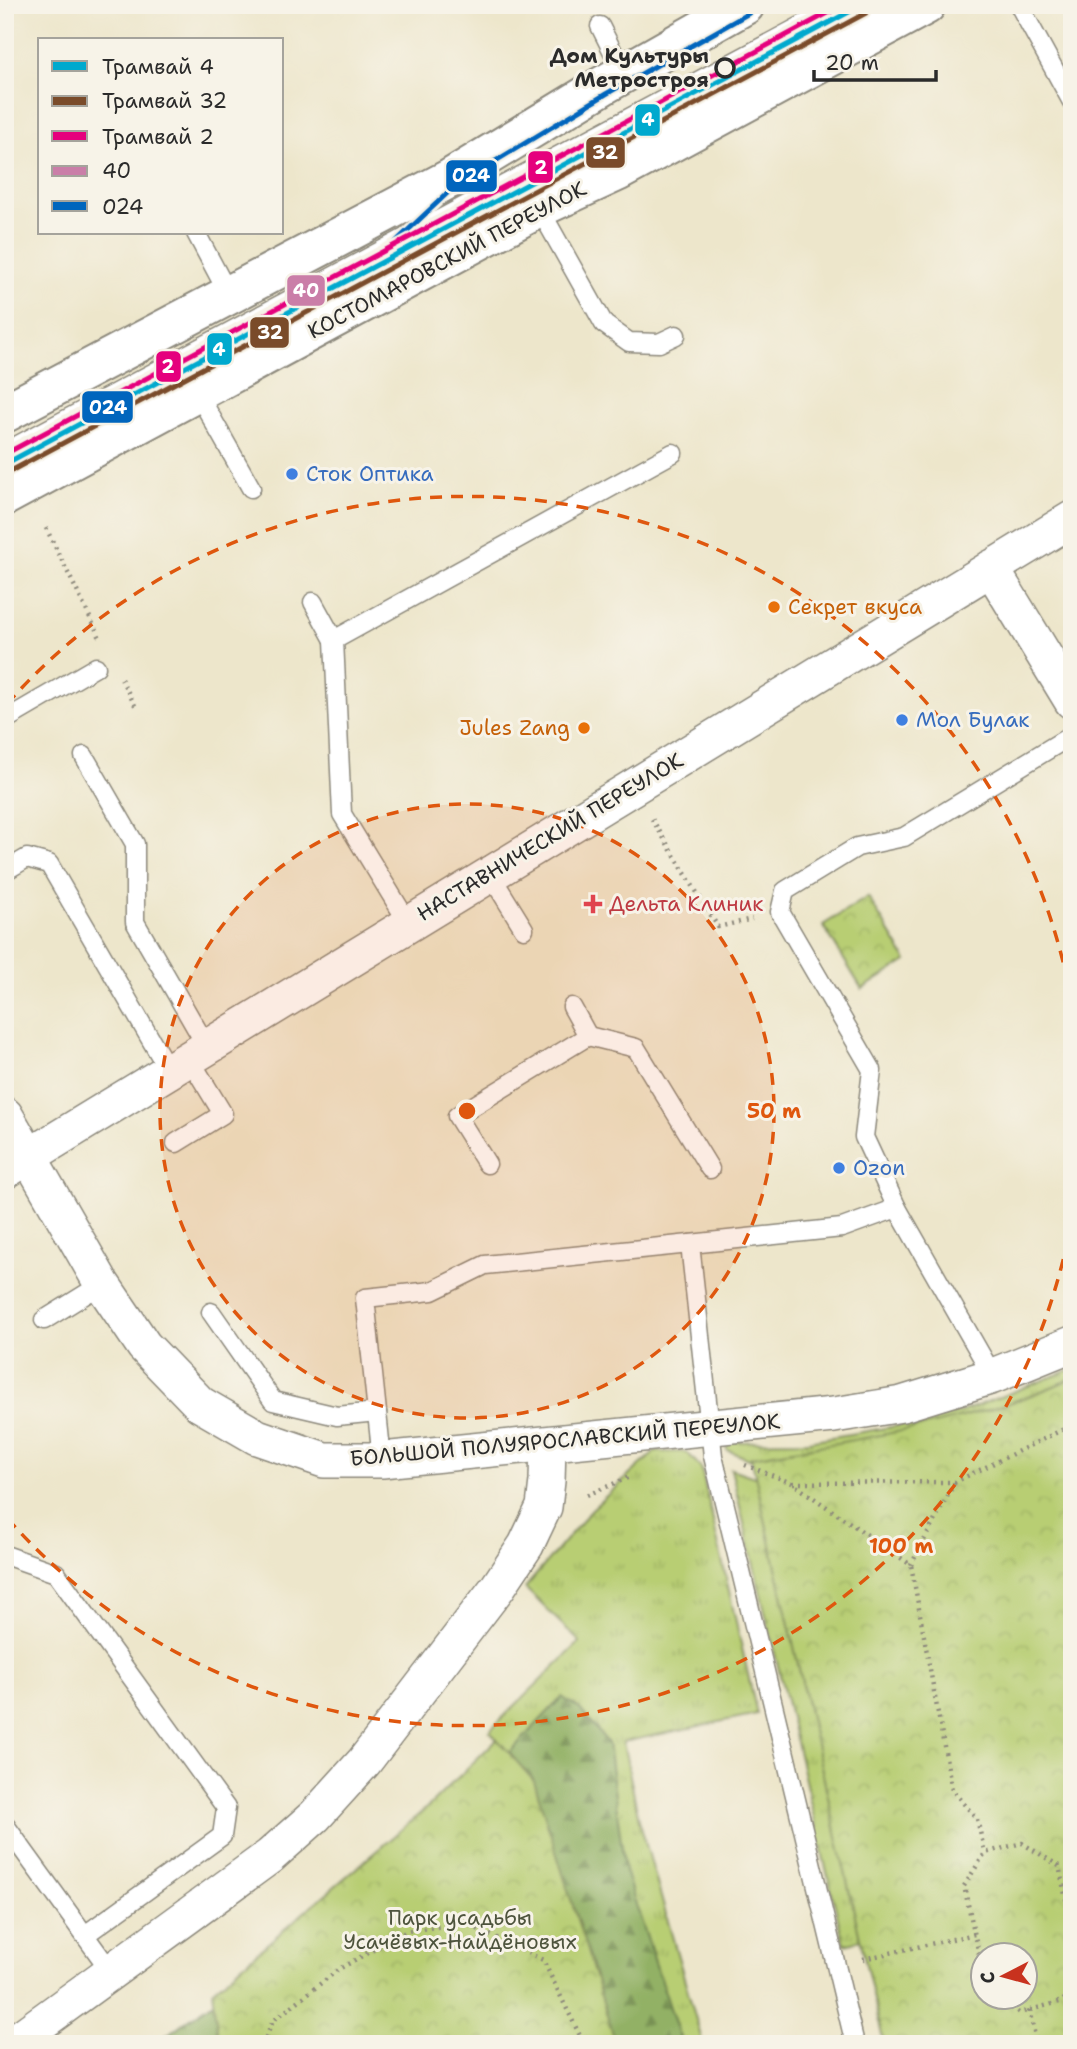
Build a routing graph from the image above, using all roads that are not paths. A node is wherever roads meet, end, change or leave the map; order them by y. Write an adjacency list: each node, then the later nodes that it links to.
1 (840, 5): 11 (lane)
2 (926, 5): 9 (main road, КОСТОМАРОВСКИЙ ПЕРЕУЛОК)
3 (1019, 5): 7 (lane)
4 (727, 10): 6 (main road)
5 (600, 26): 6 (lane)
6 (624, 74): 8 (main road)
7 (1072, 102)
8 (451, 178): 11 (lane); 12 (main road)
9 (539, 208): 13 (lane); 14 (main road, КОСТОМАРОВСКИЙ ПЕРЕУЛОК)
10 (197, 234): 12 (lane)
11 (365, 259): 16 (lane)
12 (229, 295): 15 (main road)
13 (676, 334)
14 (197, 392): 18 (lane); 19 (main road, КОСТОМАРОВСКИЙ ПЕРЕУЛОК)
15 (5, 413)
16 (5, 452)
17 (673, 453): 23 (lane)
18 (251, 488)
19 (5, 496)
20 (1072, 519): 21 (street, НАСТАВНИЧЕСКИЙ ПЕРЕУЛОК)
21 (992, 568): 25 (street); 30 (street, НАСТАВНИЧЕСКИЙ ПЕРЕУЛОК)
22 (313, 603): 23 (lane)
23 (334, 640): 31 (lane)
24 (96, 667): 26 (lane)
25 (1072, 701)
26 (5, 720)
27 (1072, 735): 41 (lane)
28 (84, 756): 35 (lane)
29 (5, 871): 35 (lane)
30 (490, 874): 31 (street, НАСТАВНИЧЕСКИЙ ПЕРЕУЛОК); 32 (lane)
31 (409, 924): 35 (street, НАСТАВНИЧЕСКИЙ ПЕРЕУЛОК)
32 (524, 929)
33 (572, 1007): 34 (lane)
34 (589, 1036): 39 (lane); 40 (lane)
35 (188, 1059): 37 (lane); 38 (street, НАСТАВНИЧЕСКИЙ ПЕРЕУЛОК)
36 (5, 1115): 38 (street, БОЛЬШОЙ ПОЛУЯРОСЛАВСКИЙ ПЕРЕУЛОК)
37 (176, 1143)
38 (17, 1163): 43 (street, БОЛЬШОЙ ПОЛУЯРОСЛАВСКИЙ ПЕРЕУЛОК)
39 (487, 1164)
40 (710, 1169)
41 (897, 1208): 42 (lane); 47 (lane)
42 (690, 1244): 48 (lane); 49 (lane)
43 (102, 1284): 45 (lane); 51 (street, БОЛЬШОЙ ПОЛУЯРОСЛАВСКИЙ ПЕРЕУЛОК)
44 (211, 1312): 48 (lane)
45 (44, 1320)
46 (1072, 1344): 47 (street, БОЛЬШОЙ ПОЛУЯРОСЛАВСКИЙ ПЕРЕУЛОК)
47 (993, 1376): 49 (street, БОЛЬШОЙ ПОЛУЯРОСЛАВСКИЙ ПЕРЕУЛОК)
48 (377, 1412): 51 (lane)
49 (711, 1442): 50 (street, БОЛЬШОЙ ПОЛУЯРОСЛАВСКИЙ ПЕРЕУЛОК); 57 (lane)
50 (548, 1445): 51 (street, БОЛЬШОЙ ПОЛУЯРОСЛАВСКИЙ ПЕРЕУЛОК); 55 (street)
51 (382, 1460)
52 (5, 1555): 54 (lane)
53 (5, 1825): 54 (lane)
54 (85, 1935): 55 (lane)
55 (112, 1973): 56 (street)
56 (12, 2044)
57 (855, 2044)

